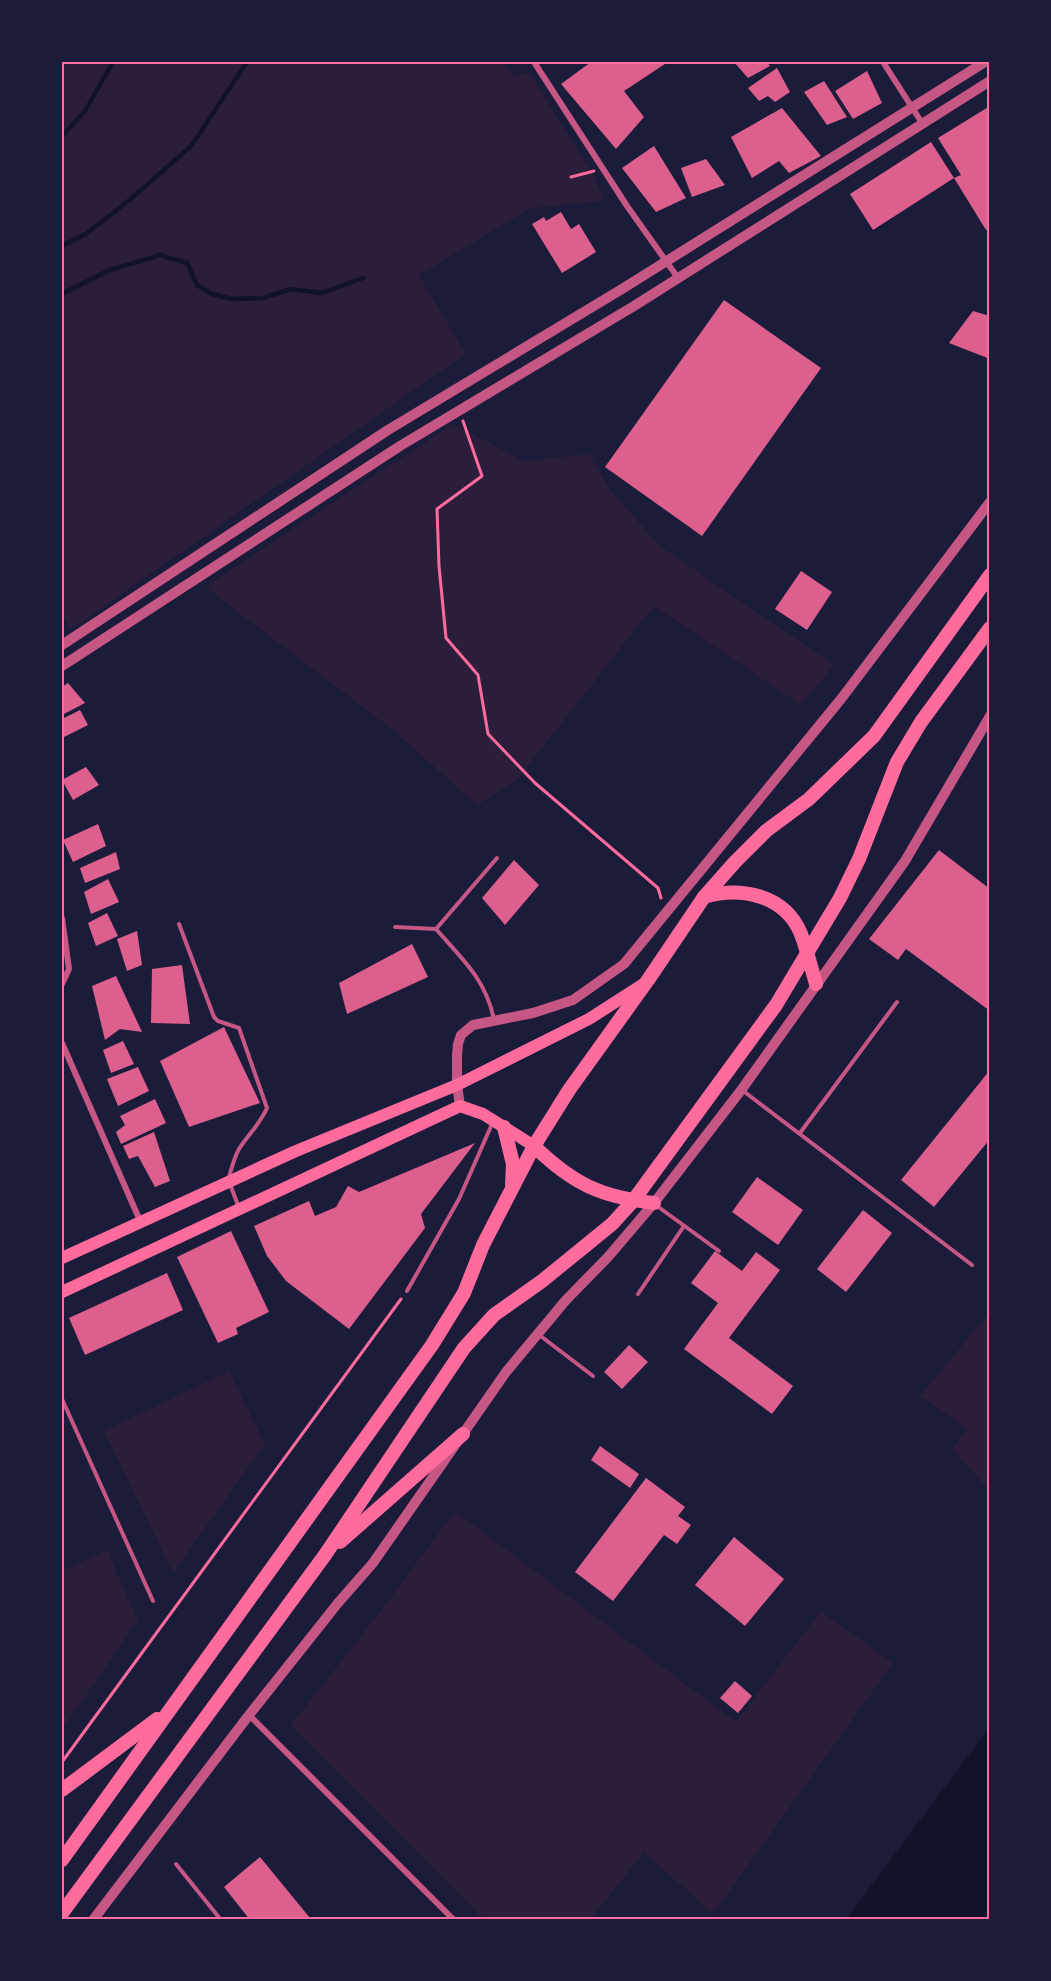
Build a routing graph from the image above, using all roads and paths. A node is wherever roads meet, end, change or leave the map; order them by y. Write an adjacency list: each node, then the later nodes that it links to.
1 (544, 62): 4 (street)
2 (884, 62): 6 (street)
3 (985, 62): 6 (street)
4 (536, 64): 8 (street)
5 (990, 81): 7 (street)
6 (912, 107): 7 (street); 10 (street)
7 (922, 123): 11 (street)
8 (601, 168): 9 (path); 12 (street)
9 (571, 177)
10 (756, 205): 11 (street); 12 (street)
11 (767, 221): 13 (street)
12 (666, 261): 13 (street); 14 (street)
13 (678, 278): 15 (street)
14 (513, 355): 15 (street); 17 (street)
15 (524, 372): 16 (street)
16 (460, 411): 18 (street); 31 (path)
17 (388, 430): 18 (street); 20 (street)
18 (400, 446): 21 (street)
19 (990, 502): 31 (street)
20 (261, 512): 21 (street); 24 (street)
21 (272, 529): 26 (street)
22 (990, 575): 30 (highway)
23 (990, 628): 36 (highway)
24 (84, 630): 25 (street); 26 (street)
25 (62, 645)
26 (93, 645): 27 (street)
27 (62, 666)
28 (990, 716): 39 (street)
29 (497, 858): 35 (lane)
30 (704, 897): 36 (highway); 37 (highway)
31 (667, 914): 41 (street)
32 (62, 918): 38 (street)
33 (179, 924): 49 (lane)
34 (395, 927): 35 (lane)
35 (435, 929): 41 (lane)
36 (807, 954): 39 (highway); 51 (highway)
37 (648, 980): 43 (main road); 48 (highway)
38 (62, 984)
39 (816, 984): 44 (street)
40 (897, 1002): 47 (lane)
41 (495, 1022): 43 (street)
42 (62, 1043): 54 (street)
43 (457, 1085): 45 (street); 49 (main road)
44 (742, 1089): 47 (lane); 52 (street)
45 (460, 1106): 46 (main road); 53 (main road)
46 (499, 1124): 48 (main road); 50 (highway); 60 (lane)
47 (800, 1133): 58 (lane)
48 (534, 1146): 50 (highway); 51 (highway)
49 (228, 1181): 53 (lane); 54 (main road)
50 (512, 1187): 68 (highway)
51 (633, 1201): 52 (highway); 66 (highway)
52 (654, 1203): 55 (lane); 62 (street)
53 (240, 1209): 59 (main road)
54 (141, 1223): 57 (main road)
55 (684, 1226): 56 (lane); 61 (lane)
56 (719, 1251)
57 (62, 1258)
58 (972, 1265)
59 (62, 1292)
60 (406, 1292): 70 (path)
61 (638, 1294)
62 (538, 1334): 63 (lane); 65 (street)
63 (593, 1376)
64 (62, 1399): 67 (lane)
65 (463, 1434): 66 (highway); 69 (street)
66 (325, 1555): 74 (highway)
67 (153, 1601)
68 (169, 1710): 71 (highway); 72 (highway)
69 (249, 1715): 75 (street); 77 (street)
70 (62, 1761)
71 (62, 1790)
72 (62, 1860)
73 (176, 1864): 76 (lane)
74 (62, 1913)
75 (93, 1920)
76 (221, 1920)
77 (454, 1920)

